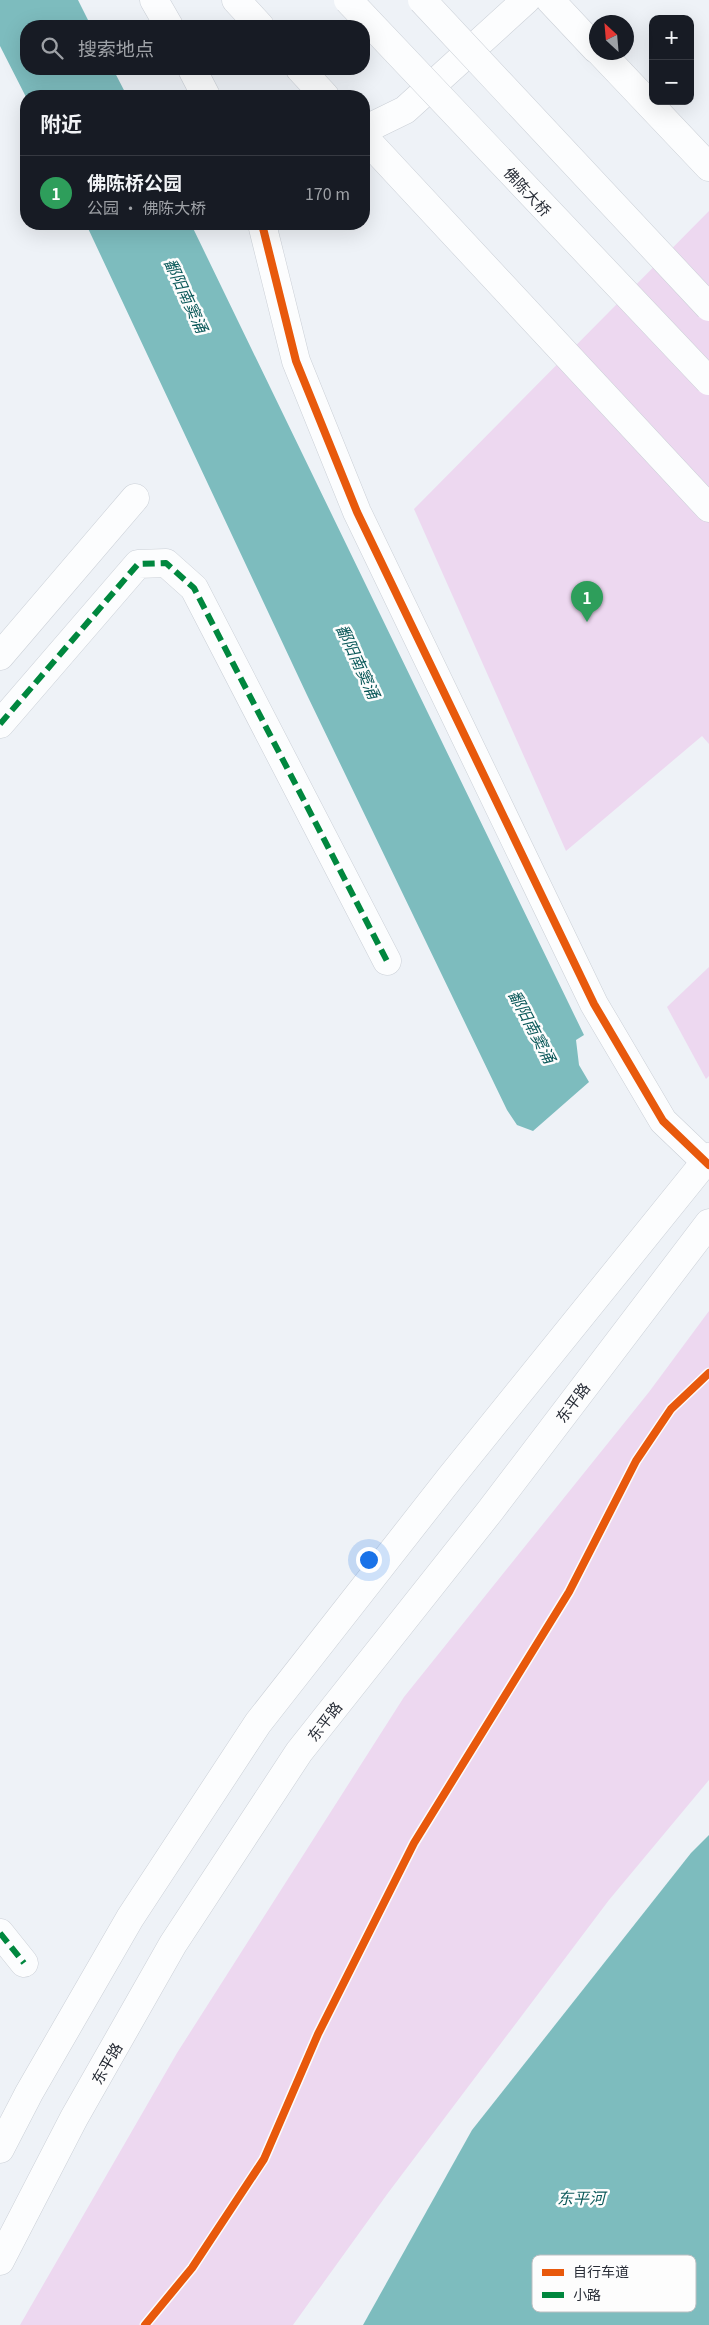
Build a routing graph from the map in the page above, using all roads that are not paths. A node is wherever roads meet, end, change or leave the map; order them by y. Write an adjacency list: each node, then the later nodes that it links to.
1 (154, 0): 7 (main road)
2 (236, 0): 8 (main road)
3 (348, 0): 9 (main road, 佛陈大桥, bridge)
4 (422, 0): 21 (main road, bridge)
5 (526, 0): 17 (main road)
6 (550, 0): 11 (main road)
7 (166, 20)
8 (254, 20)
9 (367, 20)
10 (370, 23): 22 (main road, 佛陈大桥, bridge)
11 (589, 42)
12 (608, 60): 19 (main road)
13 (195, 75): 15 (main road)
14 (306, 75): 16 (main road)
15 (203, 90)
16 (319, 90)
17 (370, 127)
18 (370, 143): 24 (main road)
19 (709, 168)
20 (263, 230): 28 (main road)
21 (709, 306)
22 (709, 381)
23 (135, 498): 25 (main road)
24 (709, 508)
25 (0, 656)
26 (0, 724): 27 (main road)
27 (388, 961)
28 (708, 1162): 32 (main road)
29 (709, 1223): 33 (main road, 东平路)
30 (0, 1933): 31 (main road)
31 (24, 1963)
32 (0, 2148)
33 (0, 2261)

